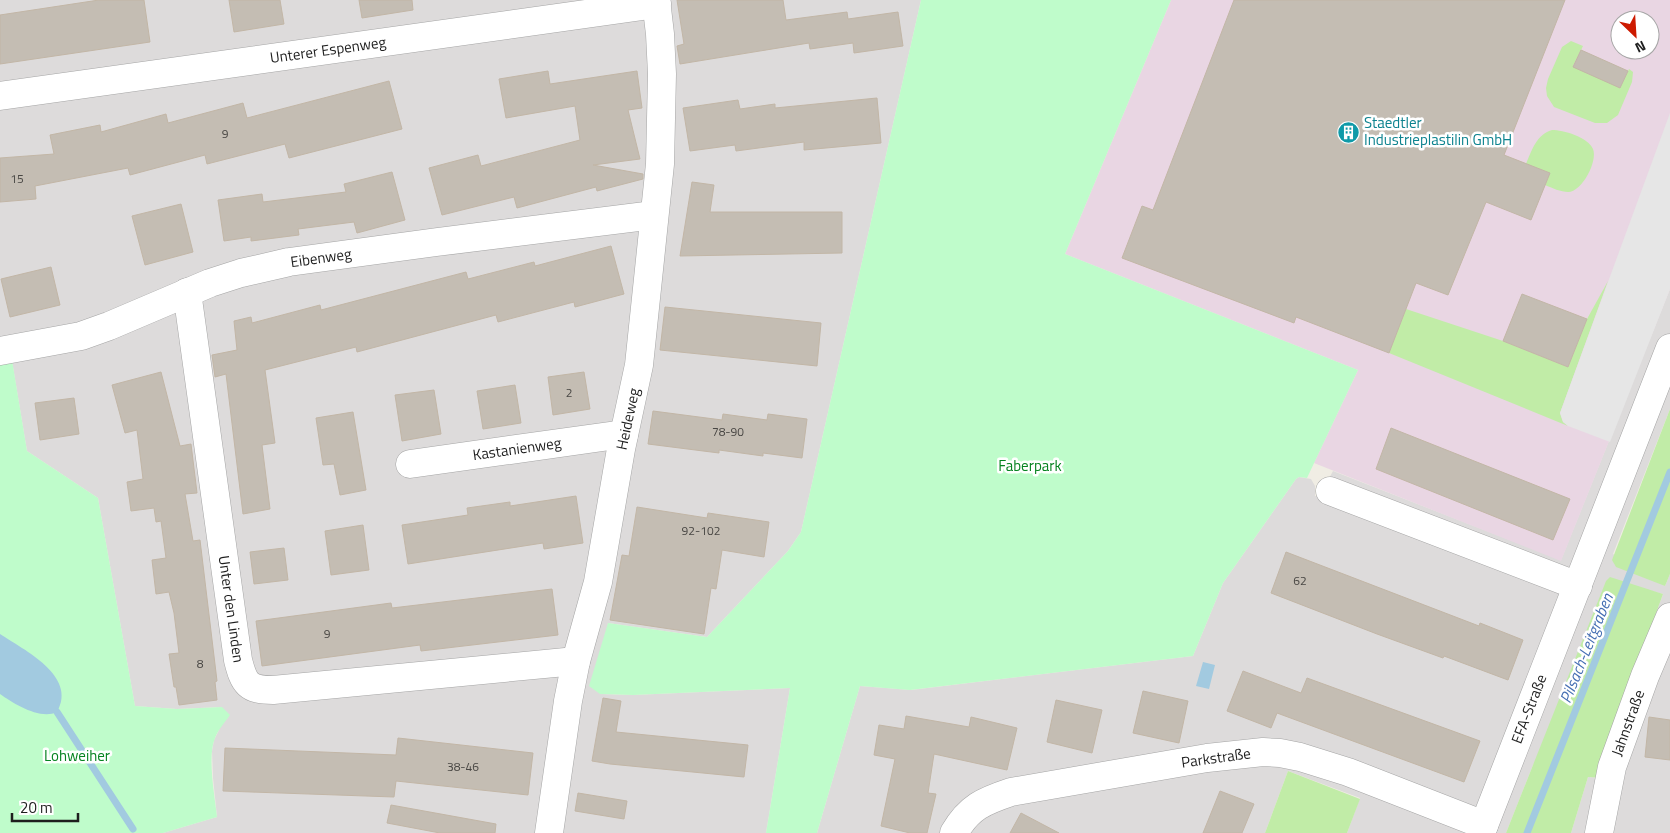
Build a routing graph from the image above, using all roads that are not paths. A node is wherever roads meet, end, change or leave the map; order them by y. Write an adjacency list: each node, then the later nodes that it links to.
1 (656, 2): 2 (street, Unterer Espenweg); 3 (street, Heideweg)
2 (0, 96)
3 (654, 215): 4 (street, Eibenweg); 7 (street, Heideweg)
4 (187, 292): 6 (street, Eibenweg); 12 (street, Unter den Linden)
5 (1670, 348): 10 (street, EFA-Straße)
6 (0, 351)
7 (624, 434): 8 (street, Kastanienweg); 12 (street, Heideweg)
8 (410, 464)
9 (1330, 490): 10 (street)
10 (1578, 586): 13 (street, EFA-Straße)
11 (1670, 617): 16 (street, Jahnstraße)
12 (576, 661): 14 (street, Heideweg)
13 (1482, 829): 15 (street, Parkstraße)
14 (550, 833)
15 (954, 833)
16 (1600, 833)

